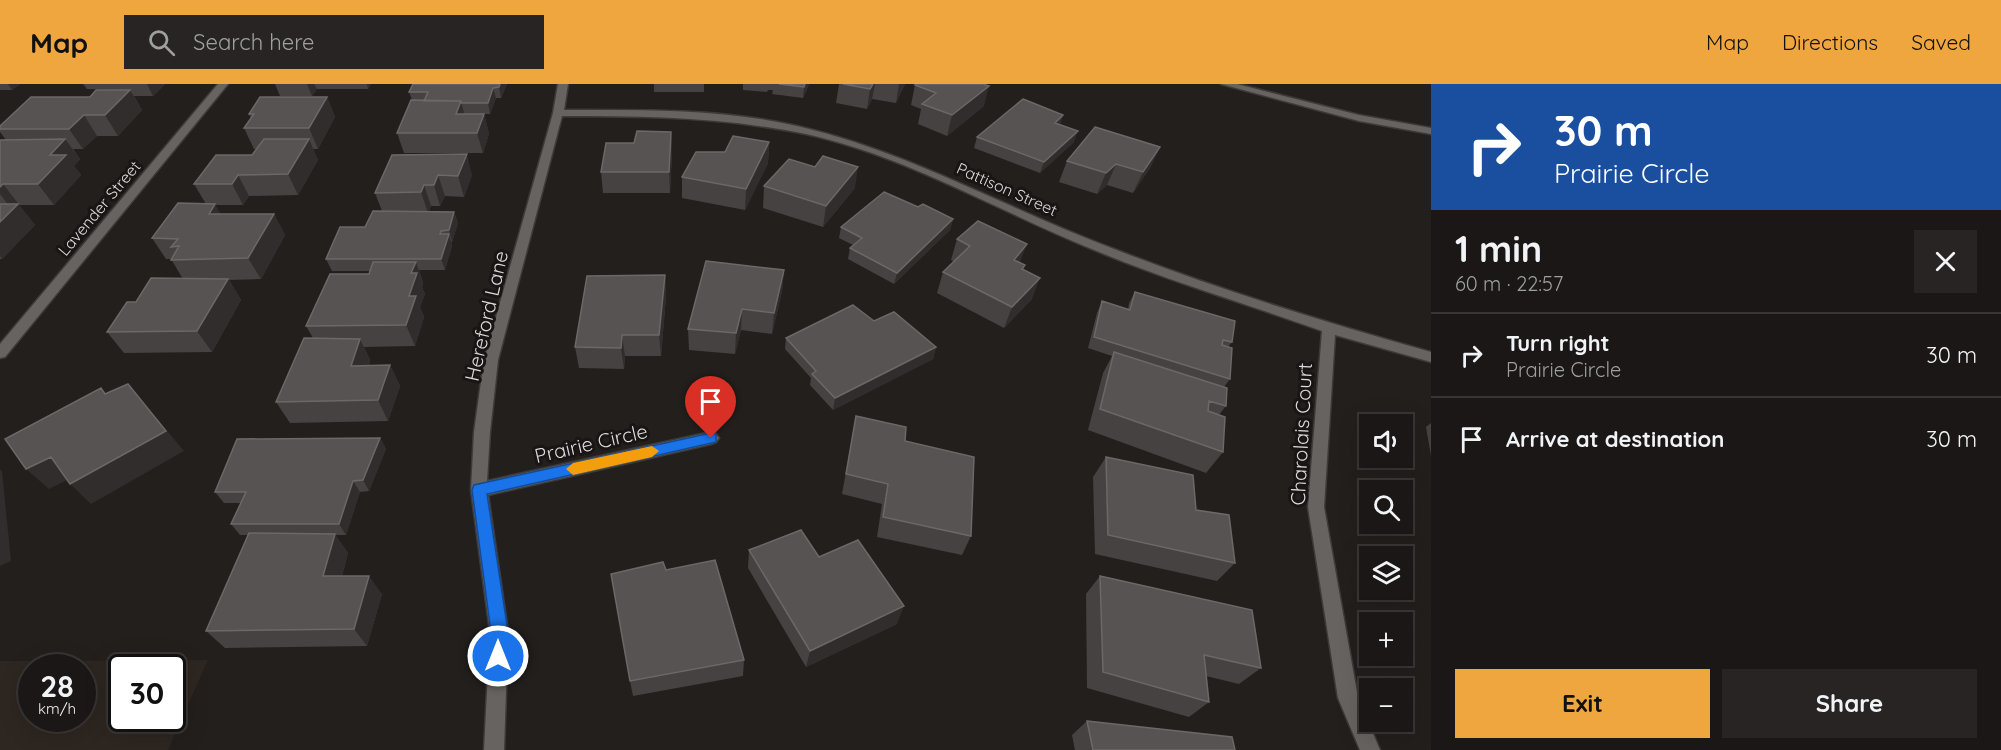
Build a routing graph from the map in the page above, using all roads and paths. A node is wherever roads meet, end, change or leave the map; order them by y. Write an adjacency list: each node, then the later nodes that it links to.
1 (223, 84): 7 (street, Lavender Street)
2 (564, 84): 4 (street, Hereford Lane)
3 (1226, 84): 5 (street)
4 (558, 113): 6 (street, Pattison Street); 10 (street, Hereford Lane)
5 (1431, 131)
6 (1329, 328): 8 (street, Pattison Street); 12 (street, Charolais Court)
7 (0, 353)
8 (1431, 357)
9 (711, 438): 10 (street, Prairie Circle)
10 (479, 490): 11 (street, Hereford Lane)
11 (494, 750)
12 (1370, 750)

